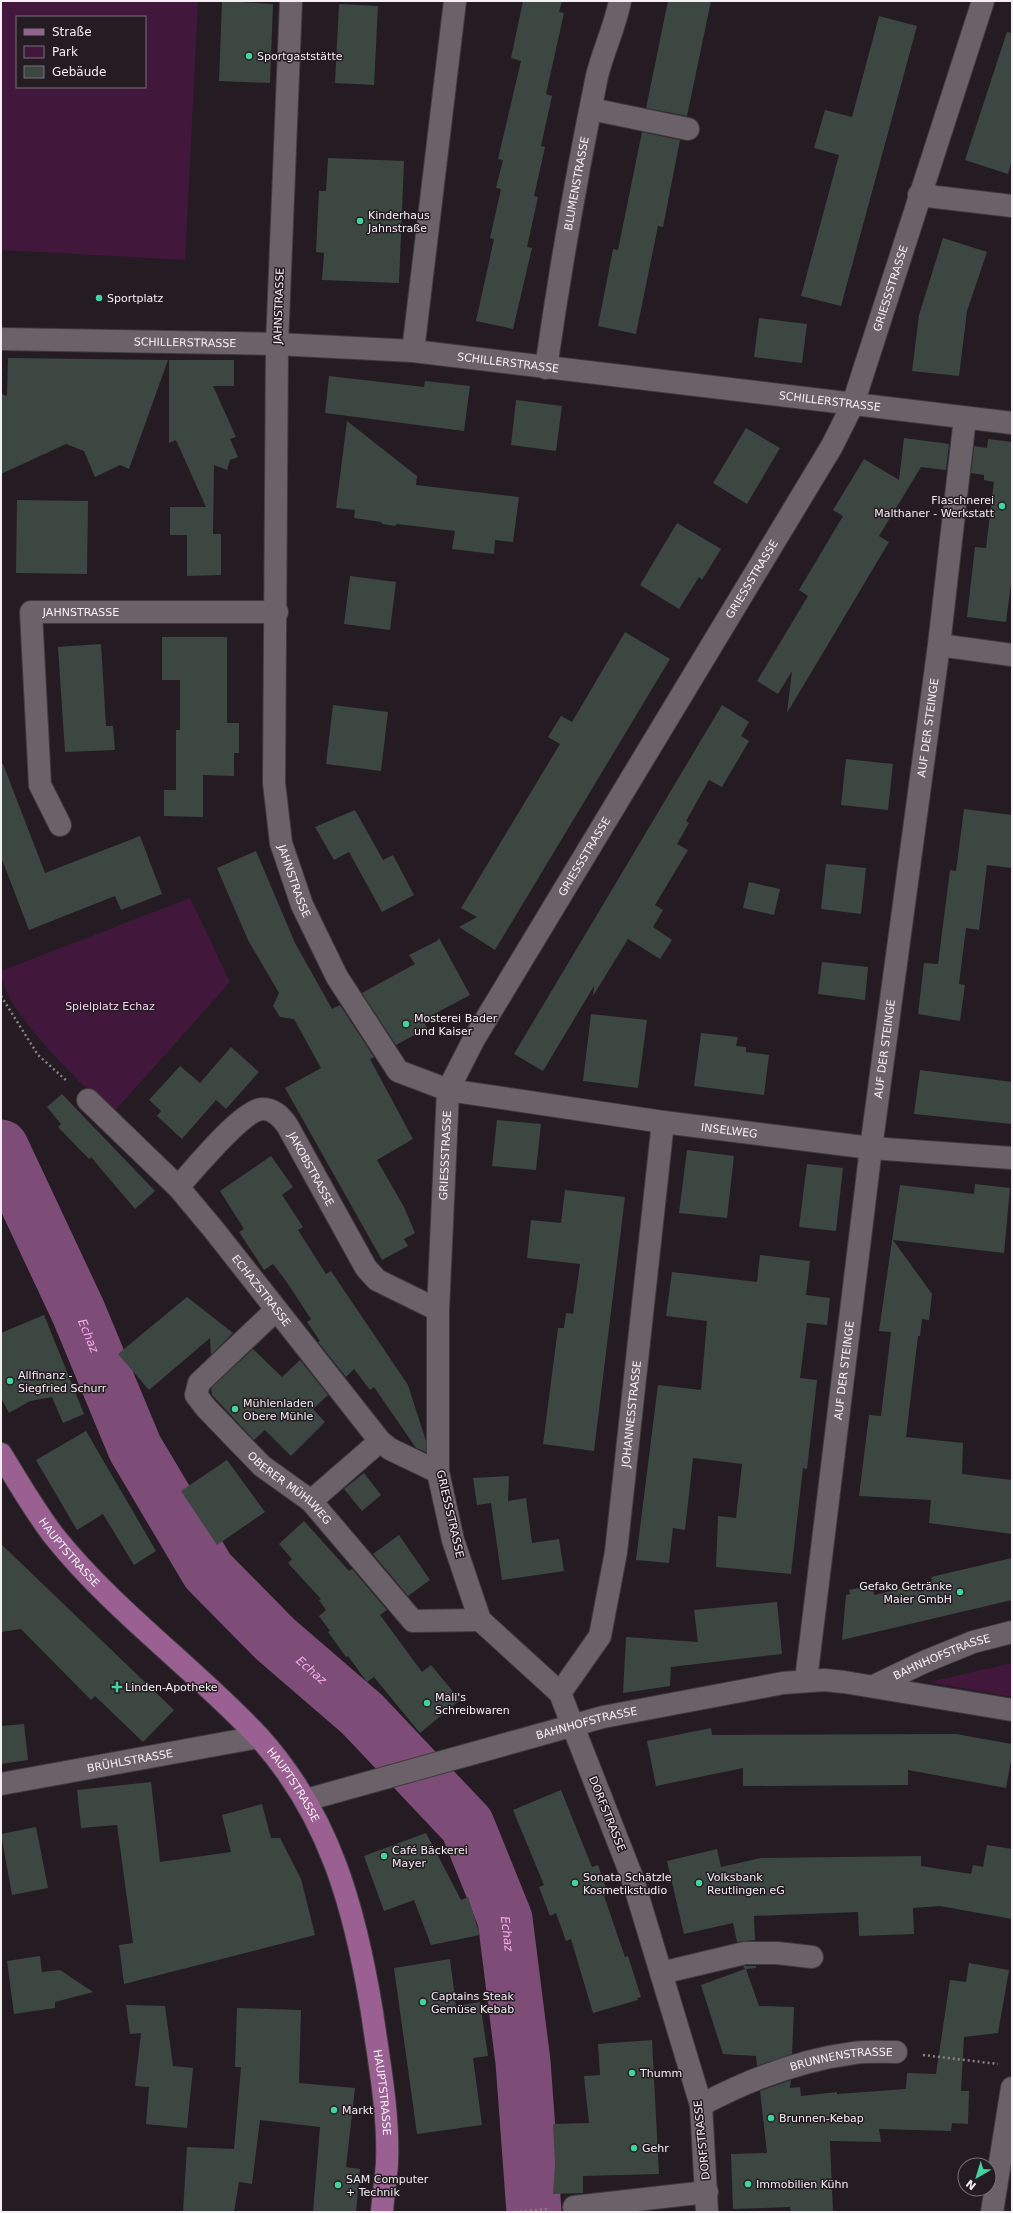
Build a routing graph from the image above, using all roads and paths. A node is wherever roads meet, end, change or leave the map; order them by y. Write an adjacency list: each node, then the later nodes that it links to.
1 (291, 1): 10 (street, JAHNSTRASSE)
2 (455, 1): 11 (street)
3 (620, 1): 5 (street, BLUMENSTRASSE)
4 (983, 1): 7 (street, GRIESSSTRASSE)
5 (591, 109): 6 (street); 12 (street, BLUMENSTRASSE)
6 (688, 129)
7 (919, 195): 8 (street); 13 (street, GRIESSSTRASSE)
8 (1012, 206)
9 (1, 339): 10 (street, SCHILLERSTRASSE)
10 (278, 344): 11 (street, SCHILLERSTRASSE); 16 (street, JAHNSTRASSE)
11 (413, 351): 12 (street, SCHILLERSTRASSE)
12 (546, 368): 13 (street, SCHILLERSTRASSE)
13 (853, 404): 14 (street, SCHILLERSTRASSE); 21 (street, GRIESSSTRASSE)
14 (965, 418): 15 (street, SCHILLERSTRASSE); 17 (street, AUF DER STEINGE)
15 (1012, 423)
16 (276, 612): 19 (street, JAHNSTRASSE); 21 (street, JAHNSTRASSE)
17 (939, 645): 18 (street); 24 (street, AUF DER STEINGE)
18 (1012, 655)
19 (60, 825)
20 (1, 996): 22 (path)
21 (448, 1090): 23 (street, INSELWEG); 28 (street, GRIESSSTRASSE)
22 (88, 1100): 26 (street, ECHAZSTRASSE)
23 (663, 1122): 24 (street, INSELWEG); 37 (street, JOHANNESSTRASSE)
24 (871, 1148): 25 (street, INSELWEG); 35 (street, AUF DER STEINGE)
25 (1012, 1158)
26 (178, 1187): 27 (street, ECHAZSTRASSE); 28 (street, JAKOBSTRASSE)
27 (276, 1310): 29 (street, ECHAZSTRASSE); 32 (street, OBERER MÜHLWEG)
28 (438, 1310): 31 (street, GRIESSSTRASSE)
29 (380, 1441): 31 (street, ECHAZSTRASSE); 32 (street)
30 (1, 1454): 40 (main road, HAUPTSTRASSE)
31 (438, 1472): 33 (street, GRIESSSTRASSE)
32 (311, 1501): 33 (street, OBERER MÜHLWEG)
33 (480, 1620): 37 (street, GRIESSSTRASSE)
34 (1012, 1632): 36 (street, BAHNHOFSTRASSE)
35 (806, 1680): 36 (street, BAHNHOFSTRASSE); 39 (street, BAHNHOFSTRASSE)
36 (874, 1686): 38 (street, BAHNHOFSTRASSE)
37 (560, 1693): 39 (street, GRIESSSTRASSE)
38 (1012, 1710)
39 (572, 1726): 42 (street, BAHNHOFSTRASSE); 44 (street, DORFSTRASSE)
40 (258, 1737): 41 (street, BRÜHLSTRASSE); 42 (main road, HAUPTSTRASSE)
41 (1, 1784)
42 (306, 1800): 51 (main road, HAUPTSTRASSE)
43 (812, 1957): 44 (street)
44 (661, 1972): 48 (street, DORFSTRASSE)
45 (896, 2052): 46 (path, BRUNNENSTRASSE); 48 (street, BRUNNENSTRASSE)
46 (1000, 2064)
47 (1012, 2088): 53 (street)
48 (701, 2105): 49 (street, DORFSTRASSE)
49 (707, 2202): 50 (street, DORFSTRASSE)
50 (574, 2207): 52 (path)
51 (382, 2212)
52 (515, 2212)
53 (992, 2212)

